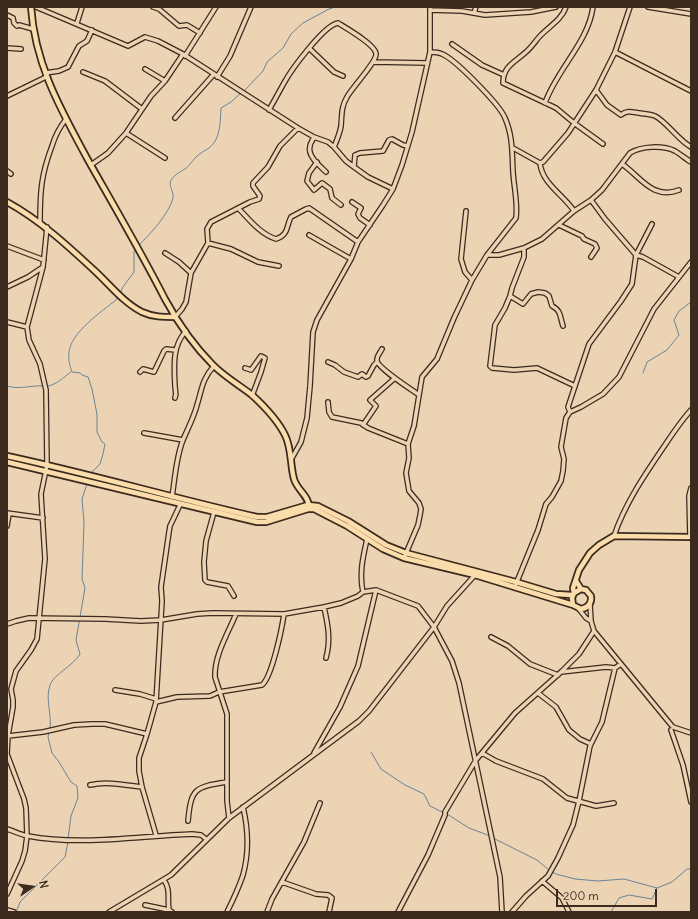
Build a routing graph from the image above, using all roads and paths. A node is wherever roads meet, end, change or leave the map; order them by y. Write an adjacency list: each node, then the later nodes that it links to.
1 (31, 7): 20 (main road)
2 (36, 7): 19 (street)
3 (82, 7): 19 (street)
4 (153, 7): 22 (street)
5 (216, 7): 22 (street)
6 (252, 7): 36 (street)
7 (476, 7): 16 (street)
8 (531, 7): 15 (street)
9 (556, 7): 15 (street)
10 (566, 7): 35 (street)
11 (593, 7): 42 (street)
12 (630, 7): 28 (street)
13 (648, 7): 17 (street)
14 (430, 8): 16 (street); 27 (street)
15 (531, 12): 16 (street)
16 (474, 13)
17 (691, 14)
18 (7, 15): 20 (street)
19 (77, 23): 21 (street)
20 (33, 29): 34 (main road)
21 (92, 30): 29 (street); 34 (street)
22 (200, 33): 29 (street)
23 (452, 44): 35 (street)
24 (7, 48): 26 (street)
25 (309, 48): 30 (street); 37 (street); 44 (street)
26 (21, 49)
27 (430, 52): 31 (street); 55 (street)
28 (615, 52): 39 (street); 40 (street)
29 (184, 55): 36 (street); 38 (street)
30 (373, 62): 31 (street); 53 (street)
31 (427, 63): 52 (street)
32 (144, 69): 38 (street)
33 (83, 72): 43 (street)
34 (46, 75): 41 (street); 46 (main road)
35 (504, 75): 42 (street)
36 (216, 76): 44 (street); 45 (street)
37 (343, 76)
38 (165, 81): 43 (street)
39 (596, 90): 47 (street); 54 (street)
40 (691, 91)
41 (7, 96)
42 (545, 103): 47 (street)
43 (142, 109): 49 (street)
44 (269, 110): 48 (street)
45 (175, 118)
46 (66, 119): 61 (main road); 75 (street)
47 (574, 123): 51 (street); 59 (street)
48 (298, 128): 50 (street); 72 (street)
49 (126, 133): 56 (street); 61 (street)
50 (314, 137): 53 (street); 57 (street)
51 (603, 144)
52 (408, 146): 62 (street); 66 (street)
53 (334, 147): 62 (street)
54 (691, 147)
55 (513, 148): 59 (street); 86 (street)
56 (165, 158)
57 (317, 162): 64 (street); 71 (street)
58 (691, 162): 60 (street)
59 (540, 163): 74 (street)
60 (622, 164): 67 (street); 68 (street)
61 (91, 165): 99 (main road)
62 (354, 167): 66 (street)
63 (7, 171): 65 (street)
64 (326, 172)
65 (12, 174)
66 (393, 189): 77 (street)
67 (679, 190)
68 (591, 200): 74 (street); 87 (street)
69 (7, 202): 75 (main road)
70 (352, 202): 77 (street)
71 (341, 205)
72 (238, 208): 81 (street); 82 (street)
73 (466, 211): 96 (street)
74 (574, 211): 78 (street)
75 (40, 222): 79 (main road)
76 (652, 224): 87 (street)
77 (370, 225): 81 (street)
78 (559, 225): 84 (street); 88 (street)
79 (47, 227): 90 (street); 99 (main road)
80 (309, 235): 89 (street)
81 (358, 242): 89 (street)
82 (208, 243): 92 (street); 94 (street)
83 (7, 246): 90 (street)
84 (524, 248): 86 (street); 98 (street)
85 (165, 253): 94 (street)
86 (487, 255): 96 (street)
87 (636, 255): 95 (street); 112 (street)
88 (591, 257)
89 (351, 259): 124 (street)
90 (44, 260): 93 (street)
91 (691, 262): 95 (street)
92 (278, 266)
93 (43, 267): 97 (street); 102 (street)
94 (191, 273): 99 (street)
95 (679, 277): 118 (street)
96 (472, 280): 113 (street)
97 (7, 287)
98 (510, 296): 101 (street); 112 (street)
99 (175, 317): 103 (main road)
100 (7, 322): 102 (street)
101 (563, 326)
102 (27, 328): 126 (street)
103 (186, 331): 105 (street); 108 (main road)
104 (382, 349): 107 (street)
105 (175, 350): 110 (street); 115 (street)
106 (328, 362): 107 (street)
107 (377, 362): 111 (street)
108 (214, 366): 114 (main road); 121 (street)
109 (245, 368): 114 (street)
110 (140, 372)
111 (395, 378): 113 (street); 119 (street)
112 (575, 386): 118 (street)
113 (418, 394): 122 (street)
114 (252, 396): 124 (main road)
115 (175, 398)
116 (328, 402): 119 (street)
117 (691, 410): 139 (street)
118 (570, 412): 146 (street)
119 (363, 425): 122 (street)
120 (144, 433): 121 (street)
121 (183, 440): 131 (street)
122 (408, 444): 142 (street)
123 (7, 456): 126 (main road)
124 (292, 458): 134 (main road)
125 (7, 462): 127 (main road)
126 (47, 464): 127 (street); 128 (main road)
127 (45, 471): 128 (main road); 137 (street)
128 (81, 476): 129 (main road)
129 (100, 481): 131 (main road); 132 (main road)
130 (691, 488): 140 (street)
131 (172, 497): 133 (main road)
132 (180, 505): 133 (main road); 158 (street)
133 (202, 507): 134 (main road); 135 (main road)
134 (310, 507): 135 (main road); 141 (main road); 142 (main road)
135 (214, 512): 151 (street)
136 (8, 513): 137 (street); 138 (street)
137 (43, 518): 157 (street)
138 (7, 526)
139 (614, 536): 140 (main road); 145 (main road)
140 (691, 537)
141 (367, 539): 142 (main road); 149 (street)
142 (405, 555): 143 (main road); 144 (main road)
143 (475, 575): 144 (main road); 161 (street)
144 (488, 577): 146 (main road)
145 (576, 581): 147 (main road); 150 (main road)
146 (516, 584): 150 (main road); 153 (main road)
147 (581, 589): 150 (main road); 152 (main road)
148 (376, 590): 149 (street); 161 (street); 178 (street)
149 (363, 592): 154 (street)
150 (573, 594): 153 (main road)
151 (234, 596)
152 (590, 604): 153 (main road); 159 (street)
153 (575, 606): 159 (street)
154 (324, 607): 156 (street); 164 (street)
155 (236, 614): 156 (street); 158 (street); 169 (street)
156 (284, 614): 169 (street)
157 (39, 619): 158 (street); 160 (street); 175 (street)
158 (161, 620): 171 (street)
159 (591, 621): 162 (street)
160 (7, 624)
161 (434, 628): 178 (street); 179 (street)
162 (594, 631): 165 (street); 167 (street)
163 (491, 637): 167 (street)
164 (326, 658)
165 (621, 664): 166 (street); 172 (street)
166 (615, 668): 167 (street); 176 (street)
167 (560, 673): 170 (street)
168 (115, 690): 171 (street)
169 (219, 692): 171 (street); 180 (street)
170 (538, 693): 176 (street); 177 (street)
171 (156, 700): 174 (street)
172 (672, 728): 173 (street); 184 (street)
173 (691, 733)
174 (147, 734): 175 (street); 182 (street)
175 (8, 736): 192 (street)
176 (591, 744): 183 (street)
177 (482, 753): 179 (street); 183 (street)
178 (314, 754): 187 (street)
179 (476, 760): 206 (street); 207 (street)
180 (227, 782): 188 (street); 189 (street)
181 (90, 785): 182 (street)
182 (142, 787): 191 (street)
183 (579, 801): 186 (street); 195 (street)
184 (691, 802)
185 (320, 803): 196 (street)
186 (614, 803)
187 (243, 807): 188 (street); 203 (street)
188 (229, 818): 193 (street)
189 (188, 821)
190 (7, 829): 192 (street)
191 (156, 835): 192 (street); 193 (street)
192 (27, 836): 197 (street)
193 (206, 839): 194 (street)
194 (164, 880): 200 (street); 202 (street)
195 (542, 881): 208 (street); 209 (street)
196 (282, 882): 204 (street); 205 (street)
197 (7, 894)
198 (145, 905): 200 (street)
199 (7, 910): 201 (street)
200 (171, 911)
201 (14, 912)
202 (109, 912)
203 (228, 912)
204 (267, 912)
205 (329, 912)
206 (398, 912)
207 (502, 912)
208 (512, 912)
209 (569, 912)

